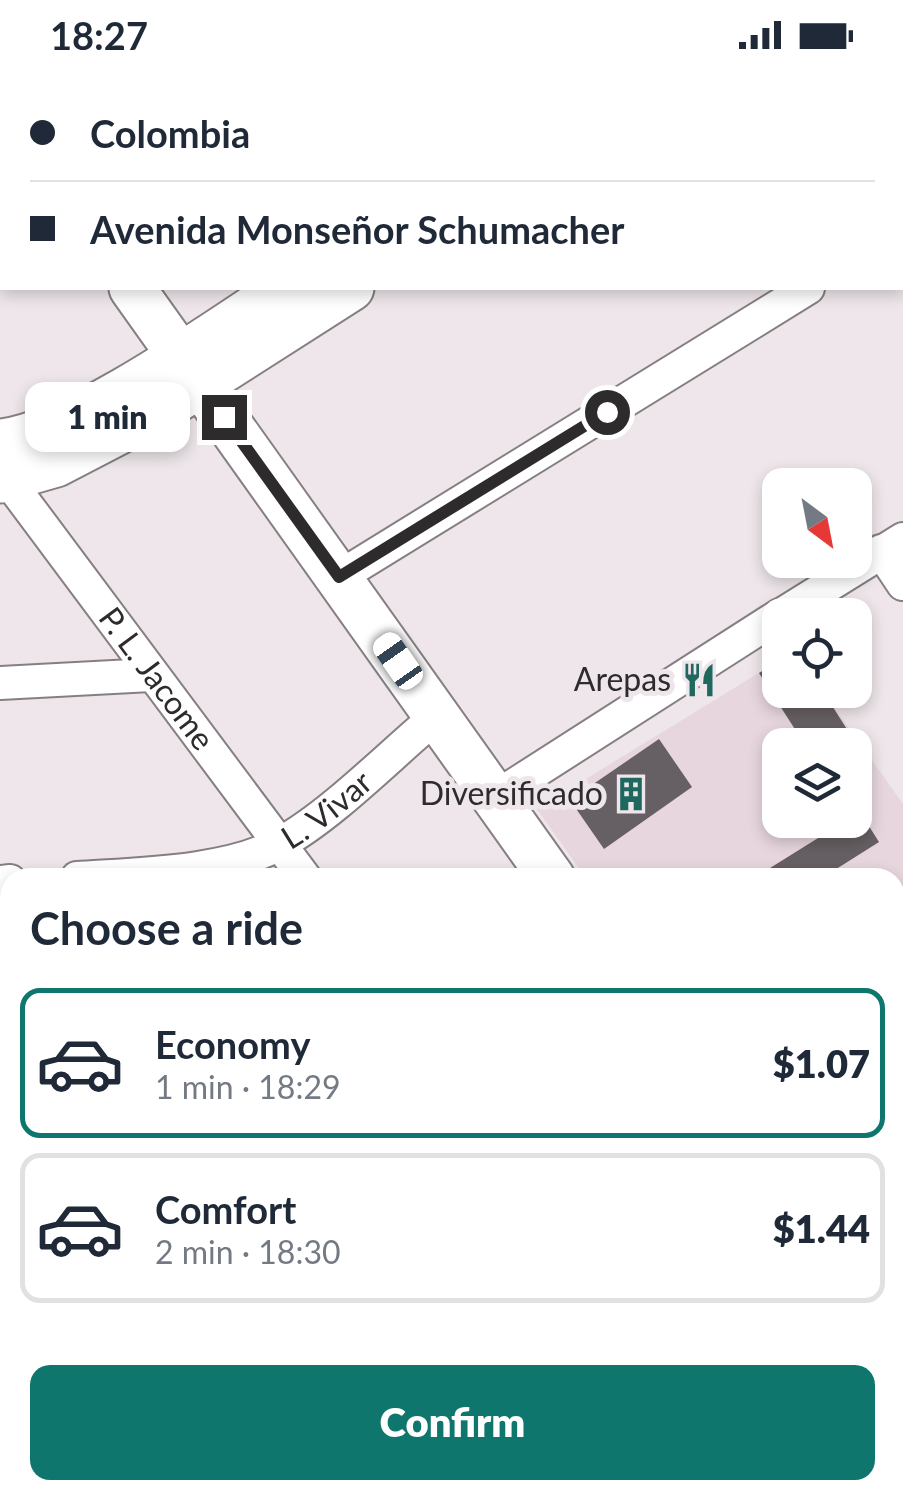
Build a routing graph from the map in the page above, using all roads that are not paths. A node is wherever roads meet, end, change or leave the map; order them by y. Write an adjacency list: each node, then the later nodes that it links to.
1 (133, 290): 5 (street)
2 (282, 290): 5 (street)
3 (347, 290): 5 (street)
4 (805, 290): 8 (street)
5 (191, 370): 6 (street); 8 (street)
6 (3, 467): 12 (street, P. L. Jacome)
7 (892, 545): 9 (street); 10 (street)
8 (339, 577): 14 (street)
9 (903, 584)
10 (807, 598)
11 (762, 627): 15 (street)
12 (151, 675): 13 (street); 16 (street, P. L. Jacome)
13 (0, 683)
14 (436, 716): 15 (street); 16 (street, L. Vivar)
15 (494, 798): 19 (street)
16 (280, 844): 17 (street, L. Vivar); 18 (street, P. L. Jacome)
17 (174, 868)
18 (298, 868)
19 (545, 868)

